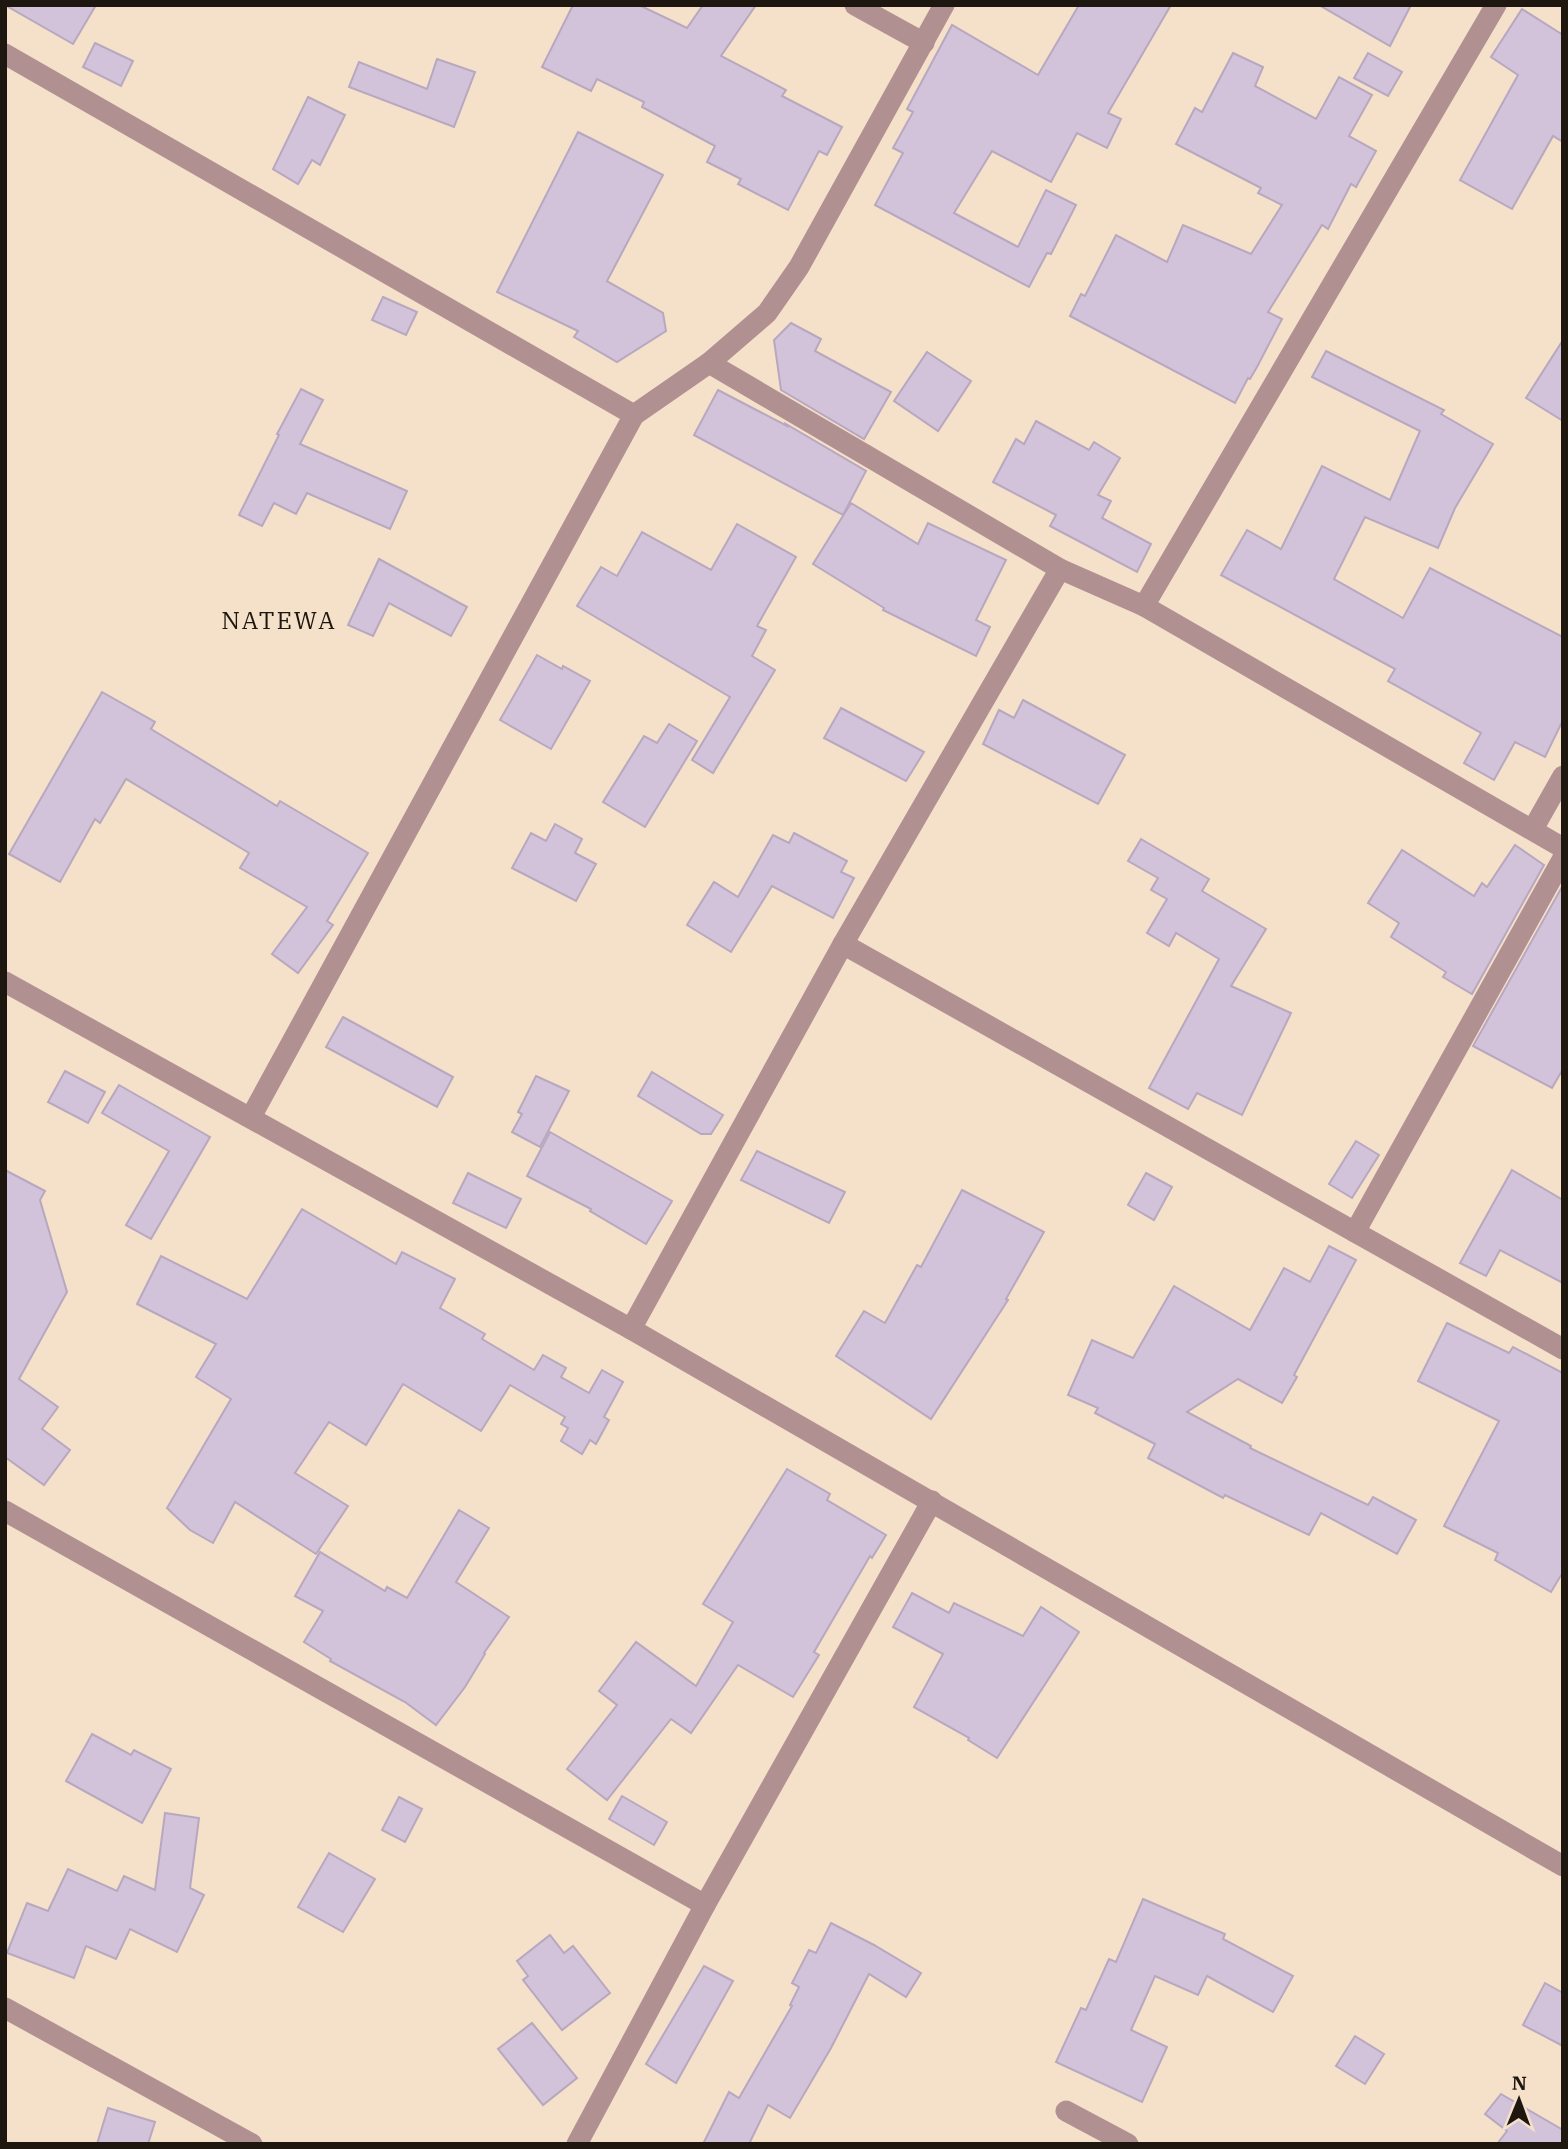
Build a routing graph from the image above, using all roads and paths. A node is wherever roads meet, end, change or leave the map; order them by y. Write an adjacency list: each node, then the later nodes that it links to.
1 (855, 5): 4 (street)
2 (944, 5): 4 (street)
3 (1496, 5): 9 (street)
4 (924, 43): 6 (street)
5 (5, 54): 7 (street)
6 (709, 363): 7 (street); 8 (street)
7 (634, 415): 16 (street)
8 (1060, 569): 9 (street); 14 (street)
9 (1144, 606): 11 (street)
10 (1563, 776): 11 (street)
11 (1532, 829): 12 (street)
12 (1563, 848)
13 (1563, 858): 17 (street)
14 (844, 944): 17 (street); 18 (street)
15 (5, 982): 16 (street)
16 (251, 1117): 18 (street)
17 (1355, 1232): 19 (street)
18 (631, 1329): 20 (street)
19 (1563, 1349)
20 (932, 1501): 22 (street); 23 (street)
21 (5, 1511): 23 (street)
22 (1563, 1866)
23 (705, 1905): 27 (street)
24 (5, 2008): 26 (street)
25 (1066, 2111): 28 (street)
26 (252, 2144)
27 (577, 2144)
28 (1128, 2144)

